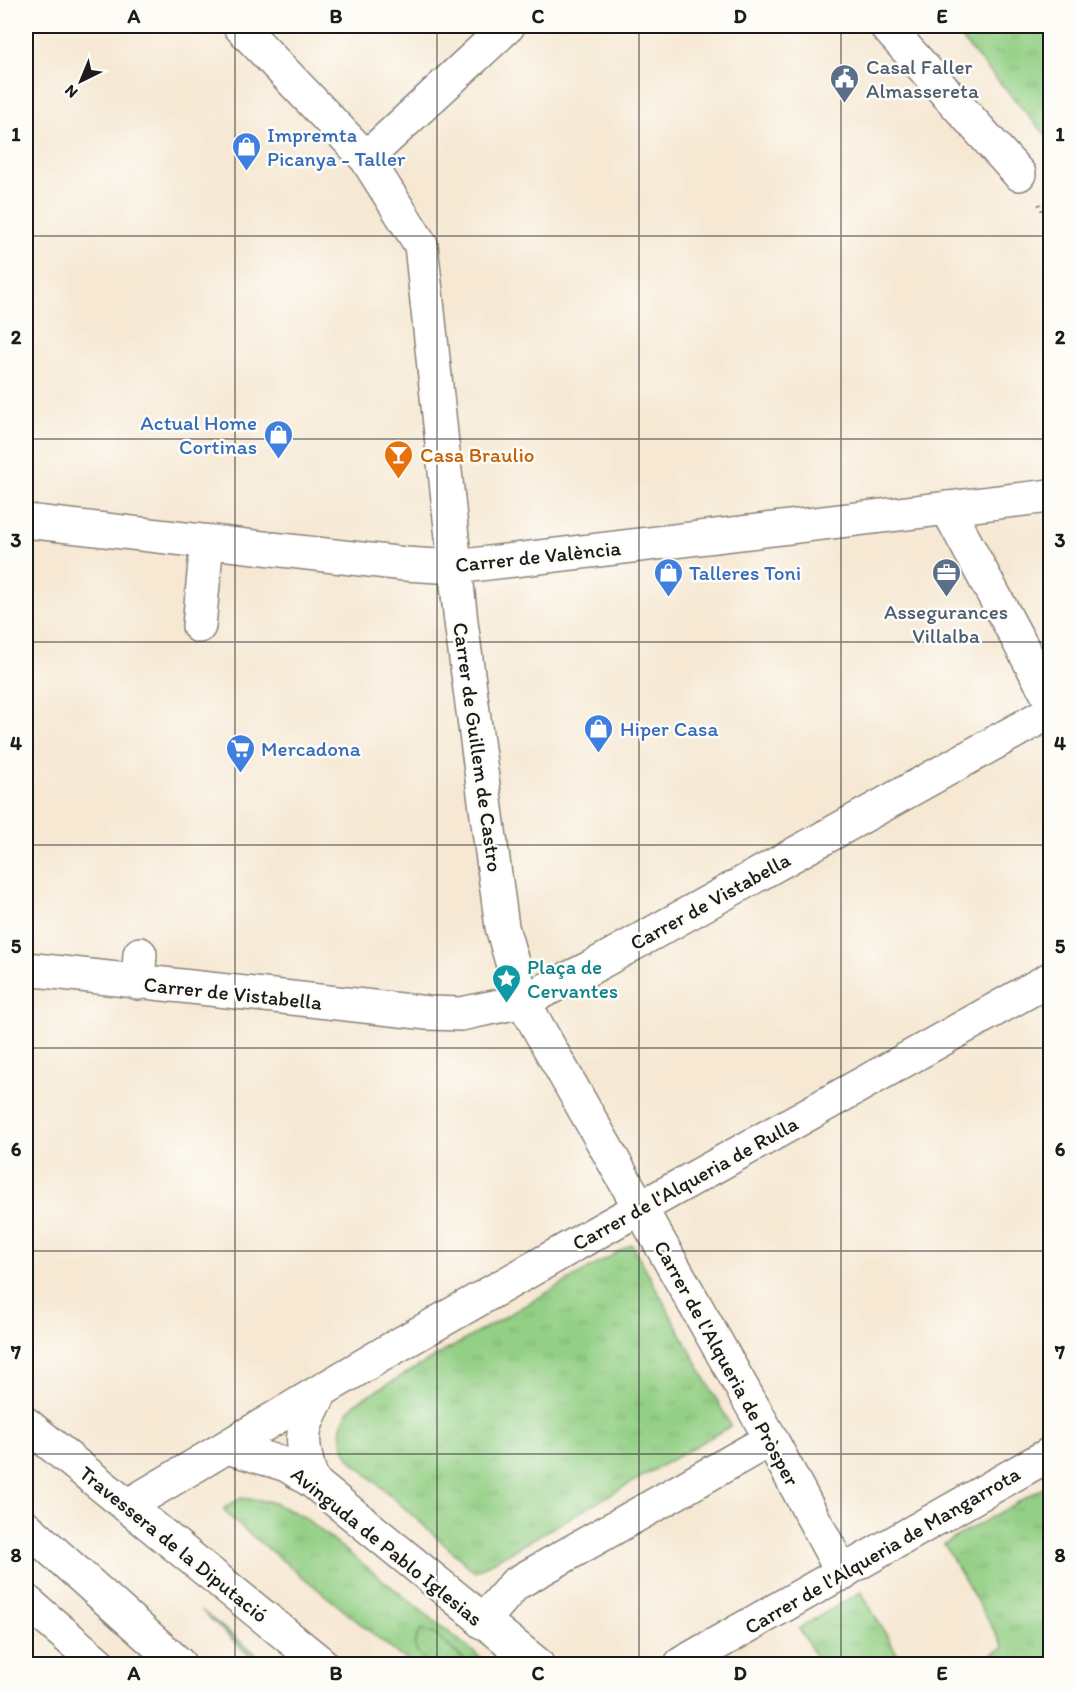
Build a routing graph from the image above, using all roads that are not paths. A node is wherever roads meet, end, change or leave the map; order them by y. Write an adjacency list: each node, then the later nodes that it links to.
1 (240, 26): 4 (main road, Carrer de Guillem de Castro)
2 (508, 26): 4 (main road)
3 (886, 26): 5 (main road)
4 (366, 158): 10 (main road, Carrer de Guillem de Castro)
5 (1019, 174)
6 (1050, 496): 7 (main road, Carrer de València)
7 (947, 508): 10 (main road, Carrer de València); 12 (main road)
8 (26, 521): 9 (main road, Carrer de València)
9 (207, 542): 10 (main road, Carrer de València); 11 (main road)
10 (455, 567): 14 (main road, Carrer de Guillem de Castro)
11 (199, 626)
12 (1050, 699)
13 (1050, 712): 17 (main road, Carrer de Vistabella)
14 (502, 927): 17 (main road, Carrer de l'Alqueria de Pròsper)
15 (26, 969): 17 (main road, Carrer de Vistabella)
16 (1050, 979): 18 (main road, Carrer de l'Alqueria de Rulla)
17 (523, 1001): 18 (main road, Carrer de l'Alqueria de Pròsper)
18 (640, 1208): 19 (main road, Carrer de l'Alqueria de Rulla); 21 (main road, Carrer de l'Alqueria de Pròsper)
19 (322, 1390): 22 (main road, Carrer de l'Alqueria de Rulla); 24 (main road)
20 (26, 1424): 25 (main road, Travessera de la Diputació)
21 (771, 1439): 27 (main road, Carrer de l'Alqueria de Pròsper); 29 (main road)
22 (227, 1447): 24 (main road, Avinguda de Pablo Iglesias); 25 (main road, Carrer de l'Alqueria de Rulla)
23 (1050, 1454): 27 (main road, Carrer de l'Alqueria de Mangarrota)
24 (312, 1481): 29 (main road, Avinguda de Pablo Iglesias)
25 (127, 1506): 32 (main road, Travessera de la Diputació)
26 (26, 1527): 31 (main road)
27 (843, 1574): 34 (main road, Carrer de l'Alqueria de Mangarrota)
28 (26, 1601): 30 (main road)
29 (482, 1622): 33 (main road, Avinguda de Pablo Iglesias)
30 (99, 1665)
31 (179, 1665)
32 (322, 1665)
33 (537, 1665)
34 (681, 1665)

